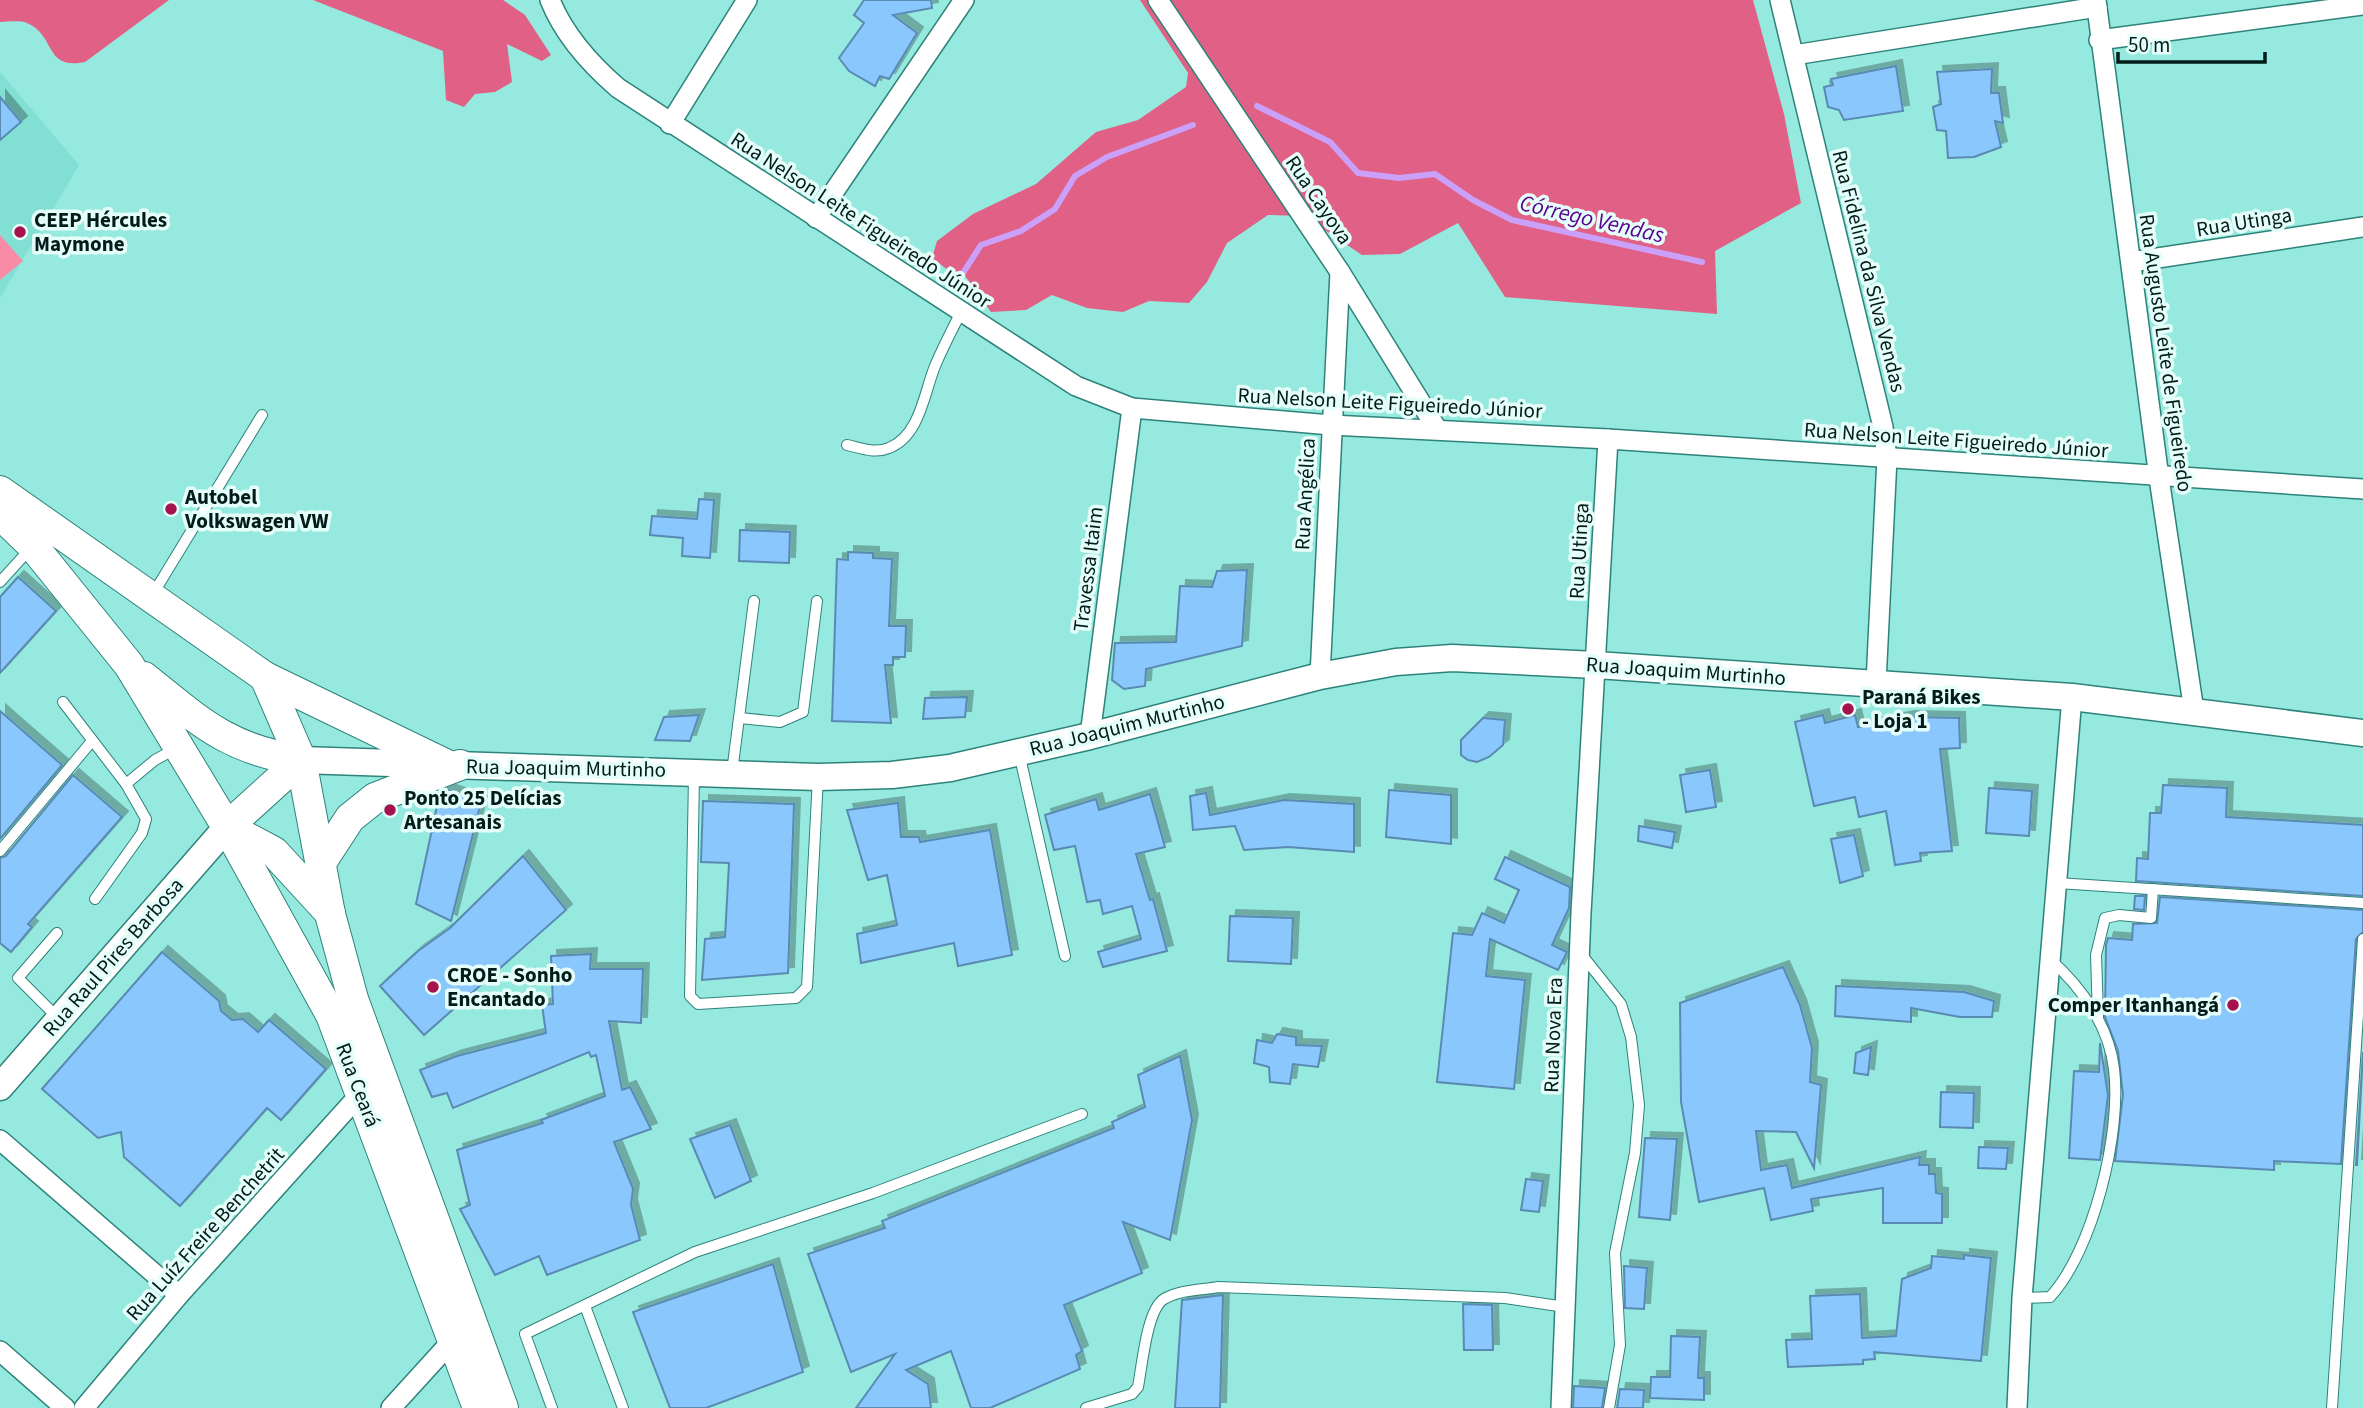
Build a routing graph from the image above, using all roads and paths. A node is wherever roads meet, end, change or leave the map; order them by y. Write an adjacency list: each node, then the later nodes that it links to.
1 (550, 0): 10 (street, Rua Nelson Leite Figueiredo Júnior)
2 (747, 0): 10 (street)
3 (964, 0): 11 (street)
4 (1158, 0): 14 (street, Rua Cayova)
5 (1780, 0): 9 (street, Rua Fidelina da Silva Vendas)
6 (2096, 4): 8 (street, Rua Augusto Leite de Figueiredo); 9 (street)
7 (2363, 5): 8 (street)
8 (2099, 40): 13 (street, Rua Augusto Leite de Figueiredo)
9 (1794, 55): 22 (street, Rua Fidelina da Silva Vendas)
10 (670, 124): 11 (street, Rua Nelson Leite Figueiredo Júnior)
11 (816, 218): 15 (street, Rua Nelson Leite Figueiredo Júnior)
12 (2363, 227): 13 (street, Rua Utinga)
13 (2131, 262): 23 (street, Rua Augusto Leite de Figueiredo)
14 (1340, 272): 18 (street, Rua Angélica); 19 (street, Rua Cayova)
15 (961, 312): 16 (street, Rua Nelson Leite Figueiredo Júnior); 21 (lane)
16 (1132, 408): 18 (street, Rua Nelson Leite Figueiredo Júnior); 42 (street, Travessa Itaim)
17 (262, 415): 29 (lane)
18 (1331, 425): 19 (street, Rua Nelson Leite Figueiredo Júnior); 34 (street, Rua Angélica)
19 (1437, 429): 20 (street, Rua Nelson Leite Figueiredo Júnior)
20 (1608, 439): 22 (street, Rua Nelson Leite Figueiredo Júnior); 32 (street, Rua Utinga)
21 (847, 445)
22 (1887, 457): 23 (street, Rua Nelson Leite Figueiredo Júnior); 36 (street, Rua Fidelina da Silva Vendas)
23 (2159, 478): 24 (street, Rua Nelson Leite Figueiredo Júnior); 39 (street, Rua Augusto Leite de Figueiredo)
24 (2363, 489)
25 (0, 491): 29 (main road)
26 (0, 514): 27 (main road)
27 (33, 546): 28 (lane); 33 (main road)
28 (0, 582)
29 (151, 597): 35 (main road)
30 (754, 601): 40 (lane)
31 (817, 601): 40 (lane)
32 (1597, 665): 34 (main road, Rua Joaquim Murtinho); 36 (main road, Rua Joaquim Murtinho); 62 (street, Rua Nova Era)
33 (129, 666): 44 (main road); 46 (main road)
34 (1320, 676): 42 (main road, Rua Joaquim Murtinho)
35 (265, 677): 46 (main road); 47 (main road)
36 (1875, 683): 37 (main road, Rua Joaquim Murtinho)
37 (2072, 697): 39 (main road, Rua Joaquim Murtinho); 55 (street)
38 (63, 702): 43 (lane)
39 (2194, 712): 41 (main road, Rua Joaquim Murtinho)
40 (740, 718): 49 (lane)
41 (2363, 733)
42 (1090, 736): 45 (main road, Rua Joaquim Murtinho)
43 (92, 741): 51 (lane); 53 (lane)
44 (177, 747): 51 (lane); 52 (main road, Rua Ceará)
45 (1019, 752): 50 (main road, Rua Joaquim Murtinho); 63 (lane)
46 (301, 760): 47 (main road, Rua Joaquim Murtinho); 52 (main road); 54 (main road, Rua Ceará)
47 (454, 765): 48 (main road, Rua Joaquim Murtinho); 54 (main road)
48 (695, 771): 49 (main road, Rua Joaquim Murtinho); 50 (lane)
49 (732, 772): 50 (main road, Rua Joaquim Murtinho)
50 (818, 777)
51 (126, 784): 57 (lane)
52 (227, 828): 59 (main road); 65 (main road, Rua Raul Pires Barbosa); 68 (main road, Rua Ceará)
53 (0, 851)
54 (321, 860): 59 (main road, Rua Ceará)
55 (2057, 883): 56 (lane); 64 (street)
56 (2153, 889): 58 (lane); 66 (lane)
57 (94, 899)
58 (2363, 903)
59 (330, 914): 75 (main road, Rua Ceará)
60 (57, 933): 65 (lane)
61 (2363, 939): 88 (lane)
62 (1579, 952): 74 (street, Rua Nova Era); 86 (lane)
63 (1065, 956)
64 (2050, 959): 66 (lane); 72 (street)
65 (59, 1019): 67 (main road, Rua Raul Pires Barbosa)
66 (2099, 1023): 72 (lane)
67 (0, 1087)
68 (362, 1093): 71 (street, Rua Luíz Freire Benchetrit); 75 (main road, Rua Ceará)
69 (1082, 1114): 73 (lane)
70 (0, 1140): 71 (street)
71 (179, 1295): 78 (street, Rua Luíz Freire Benchetrit)
72 (2022, 1298): 87 (street)
73 (585, 1306): 82 (lane); 83 (lane)
74 (1565, 1307): 84 (lane); 85 (street, Rua Nova Era)
75 (462, 1336): 79 (street); 80 (main road, Rua Ceará); 81 (main road, Rua Ceará)
76 (0, 1351): 77 (street)
77 (65, 1408)
78 (84, 1408)
79 (391, 1408)
80 (478, 1408)
81 (503, 1408)
82 (552, 1408)
83 (624, 1408)
84 (1086, 1408)
85 (1561, 1408)
86 (1609, 1408)
87 (2017, 1408)
88 (2332, 1408)

